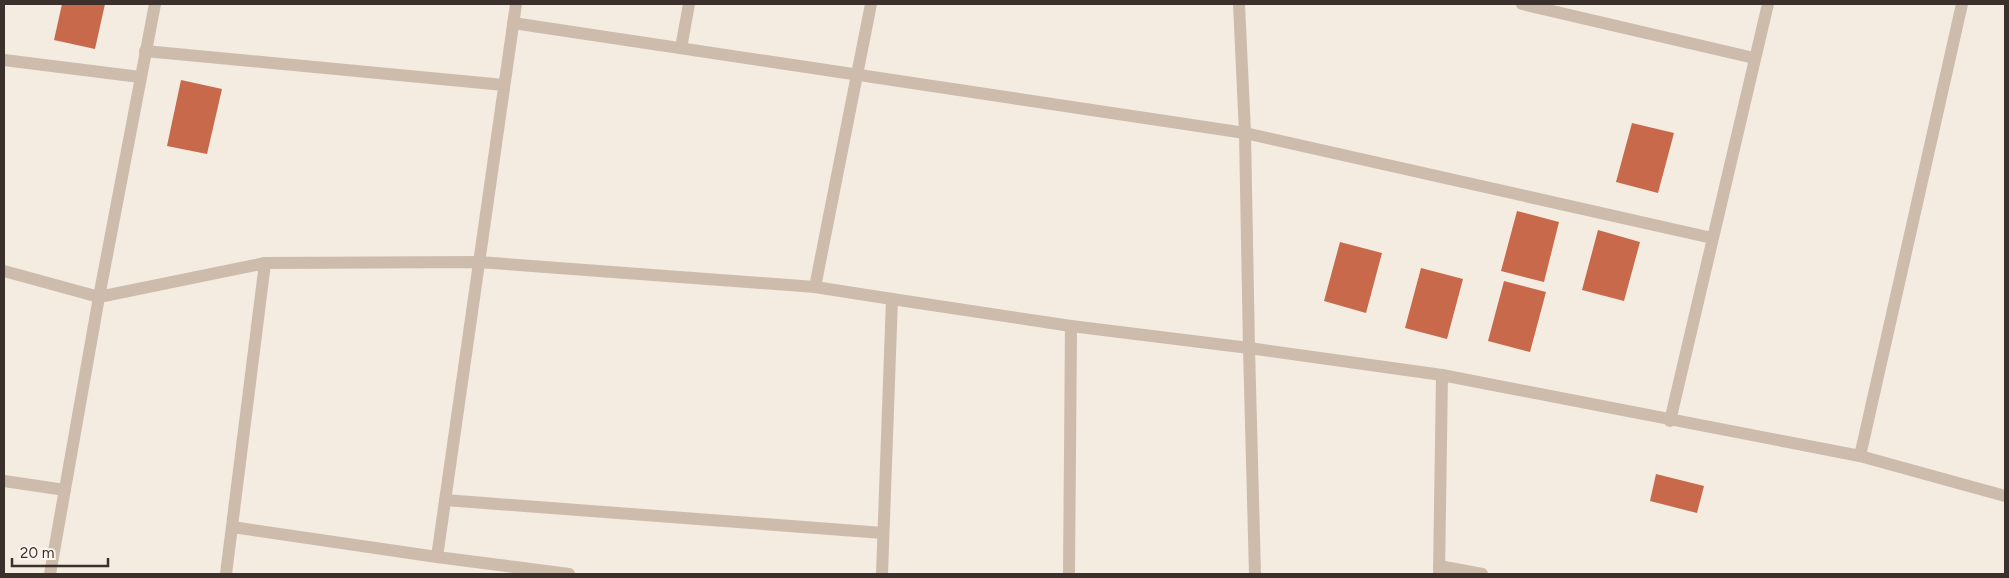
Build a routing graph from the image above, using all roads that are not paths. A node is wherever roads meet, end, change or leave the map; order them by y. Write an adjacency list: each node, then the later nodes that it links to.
1 (155, 4): 11 (street)
2 (516, 4): 9 (street)
3 (689, 4): 10 (street)
4 (871, 4): 14 (street)
5 (1239, 4): 17 (street)
6 (1522, 4): 12 (street)
7 (1768, 4): 12 (street)
8 (1962, 4): 29 (street)
9 (513, 23): 10 (street); 16 (street)
10 (681, 48): 14 (street)
11 (144, 51): 15 (street); 16 (street)
12 (1754, 58): 18 (street)
13 (4, 60): 15 (street)
14 (858, 75): 17 (street); 22 (street)
15 (140, 77): 23 (street)
16 (504, 85): 19 (street)
17 (1245, 134): 18 (street); 26 (street)
18 (1712, 238): 28 (street)
19 (479, 262): 20 (street); 22 (street); 33 (street)
20 (265, 264): 23 (street); 34 (street)
21 (4, 272): 23 (street)
22 (815, 287): 24 (street)
23 (98, 297): 31 (street)
24 (892, 299): 25 (street); 35 (street)
25 (1071, 326): 26 (street); 42 (street)
26 (1249, 348): 27 (street); 43 (street)
27 (1442, 375): 28 (street); 37 (street)
28 (1670, 421): 29 (street)
29 (1860, 456): 32 (street)
30 (4, 481): 31 (street)
31 (65, 490): 38 (street)
32 (2005, 496)
33 (445, 500): 35 (street); 36 (street)
34 (232, 527): 36 (street); 39 (street)
35 (883, 533): 41 (street)
36 (436, 557): 40 (street)
37 (1439, 570): 44 (street)
38 (50, 574)
39 (226, 574)
40 (569, 574)
41 (882, 574)
42 (1069, 574)
43 (1255, 574)
44 (1482, 574)

